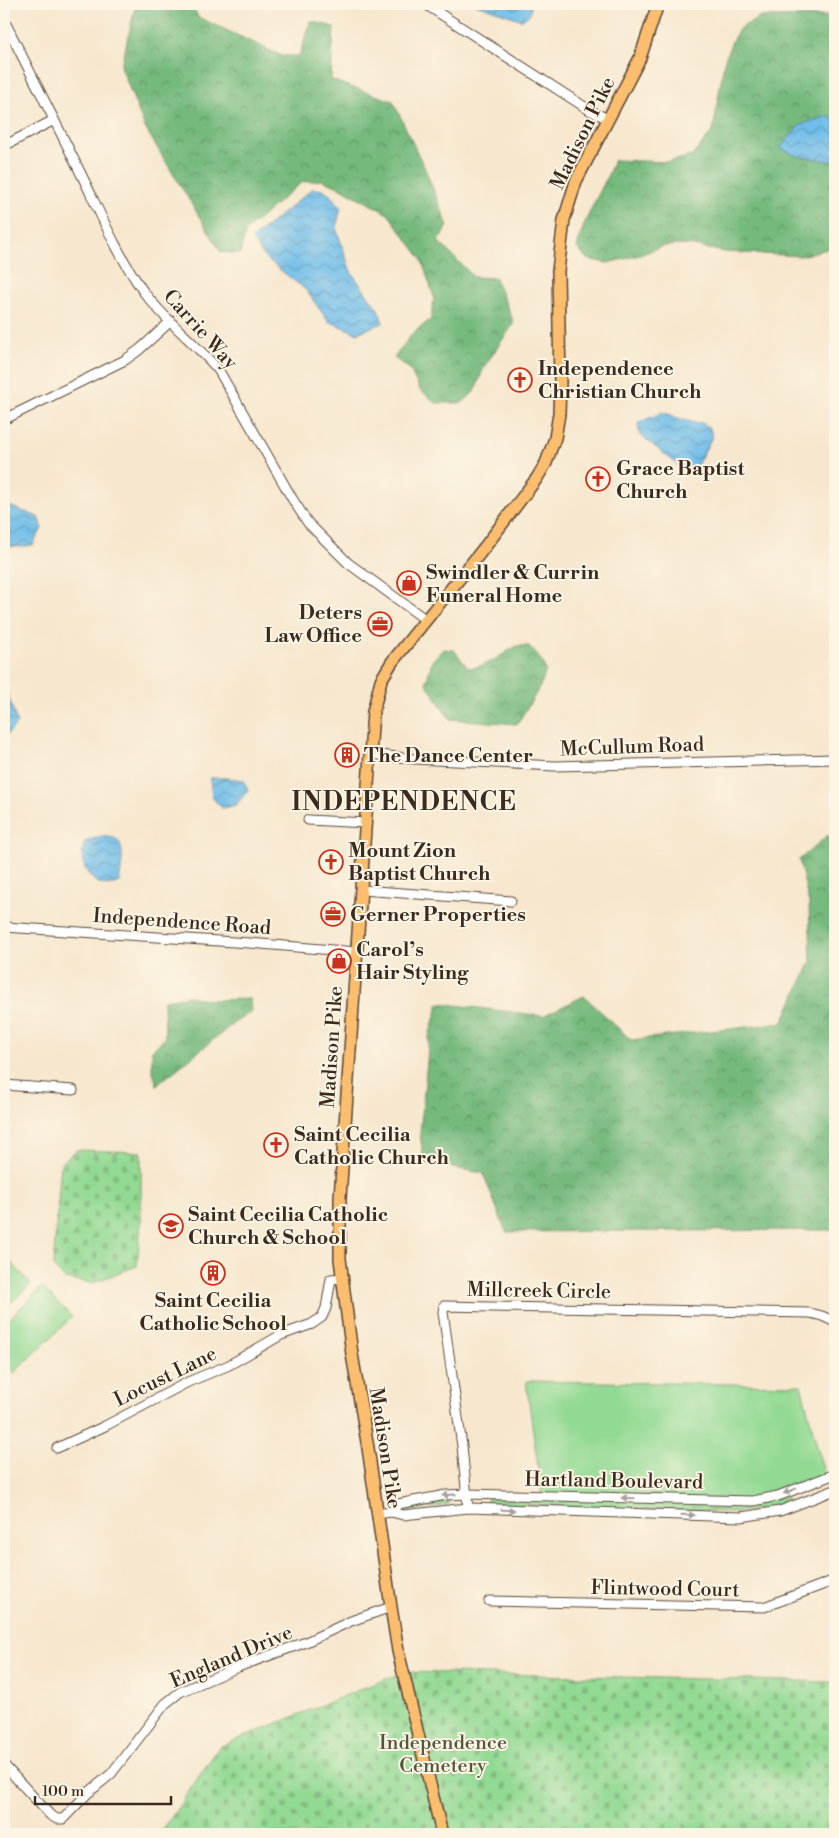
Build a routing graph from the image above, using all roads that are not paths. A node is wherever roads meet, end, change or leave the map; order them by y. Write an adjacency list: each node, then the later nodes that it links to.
1 (425, 4): 4 (street)
2 (658, 4): 4 (main road, Madison Pike)
3 (4, 20): 5 (street, Carrie Way)
4 (608, 119): 9 (main road, Madison Pike)
5 (54, 120): 6 (street); 7 (street, Carrie Way)
6 (4, 146)
7 (171, 321): 8 (street); 9 (street, Carrie Way)
8 (7, 418)
9 (426, 620): 10 (main road, Madison Pike)
10 (371, 754): 11 (street, McCullum Road); 13 (main road, Madison Pike)
11 (835, 759)
12 (308, 820): 13 (street)
13 (366, 823): 14 (main road, Madison Pike)
14 (362, 890): 15 (street); 17 (main road, Madison Pike)
15 (511, 901)
16 (4, 927): 17 (street, Independence Road)
17 (357, 952): 20 (main road, Madison Pike)
18 (4, 1085): 19 (street)
19 (72, 1090)
20 (342, 1278): 22 (street, Locust Lane); 28 (main road, Madison Pike)
21 (835, 1322): 25 (street, Millcreek Circle)
22 (57, 1448)
23 (835, 1474): 25 (street, Hartland Boulevard, one-way to 25)
24 (835, 1490): 26 (street, Hartland Boulevard, one-way to 24)
25 (466, 1494): 26 (street, Millcreek Circle); 27 (street, Hartland Boulevard, one-way to 27)
26 (468, 1508): 27 (street, Hartland Boulevard)
27 (391, 1512): 28 (street, Hartland Boulevard)
28 (377, 1514): 31 (main road, Madison Pike)
29 (835, 1580): 30 (street, Flintwood Court)
30 (489, 1601)
31 (391, 1607): 32 (street, England Drive); 33 (main road, Madison Pike)
32 (4, 1765)
33 (442, 1834)

